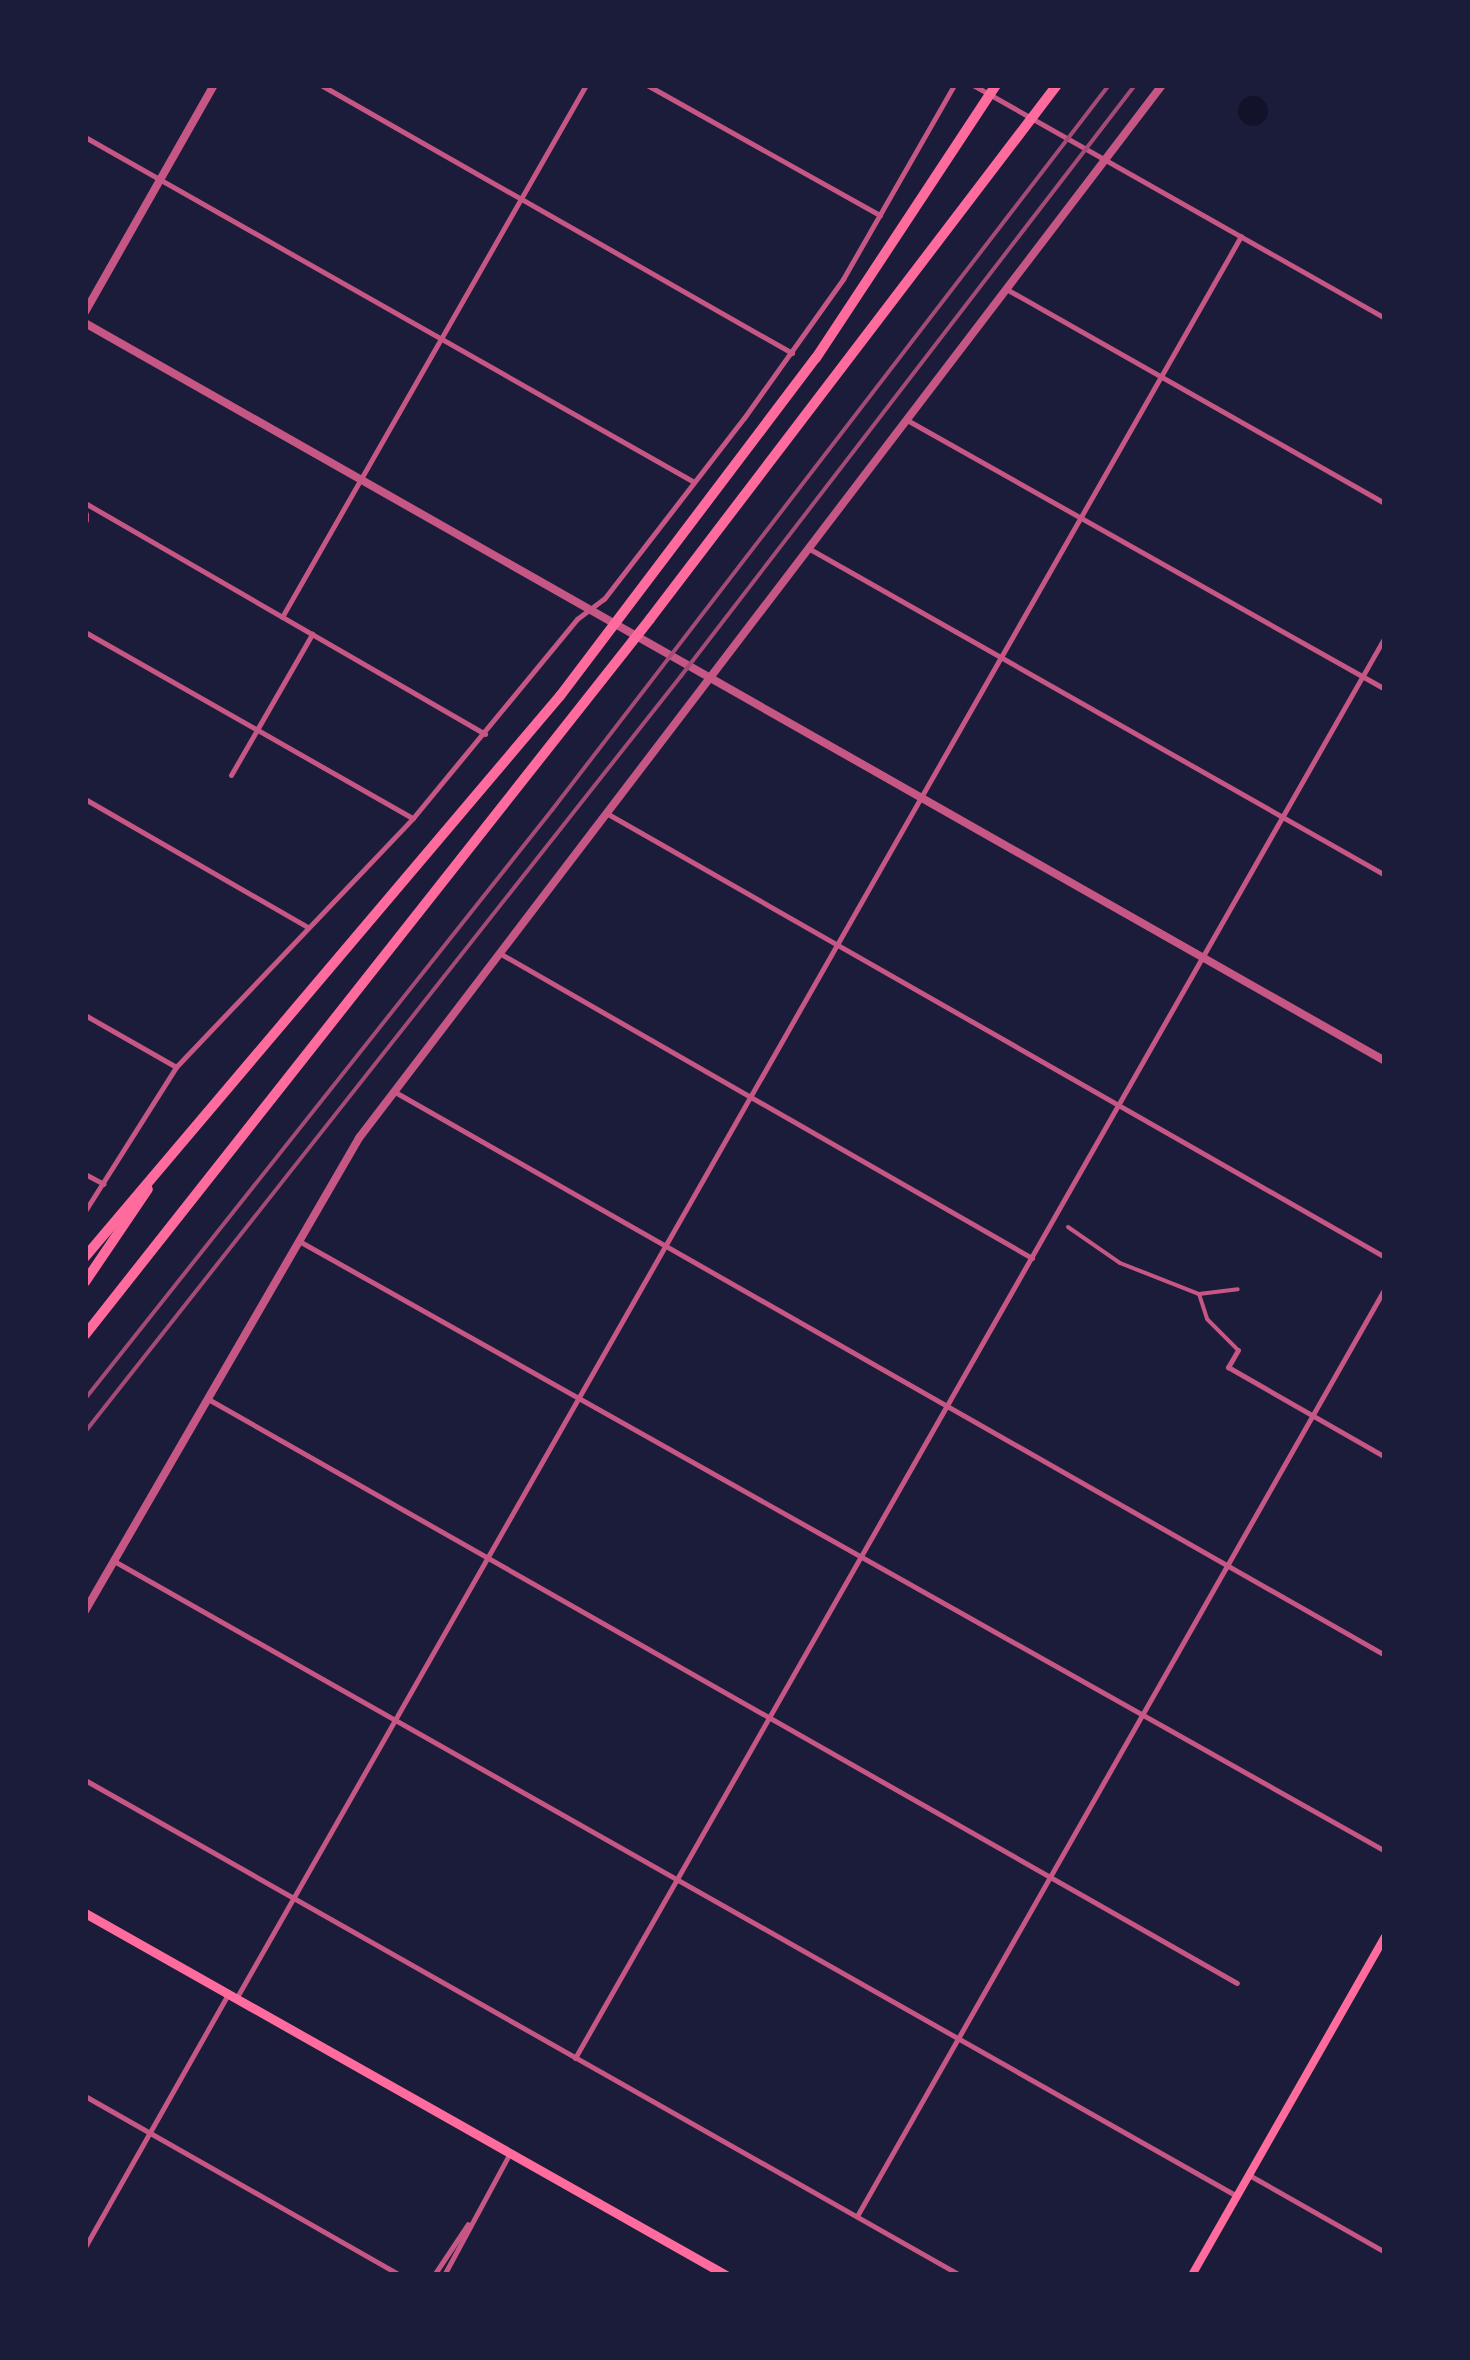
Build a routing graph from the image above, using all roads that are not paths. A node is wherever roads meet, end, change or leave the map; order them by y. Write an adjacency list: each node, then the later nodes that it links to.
1 (214, 85): 12 (street)
2 (321, 85): 13 (street)
3 (586, 85): 13 (street)
4 (647, 85): 14 (street)
5 (954, 85): 14 (street)
6 (996, 85): 58 (highway)
7 (1057, 85): 72 (highway)
8 (1162, 85): 11 (street)
9 (974, 86): 11 (street)
10 (85, 136): 12 (street)
11 (1102, 157): 15 (street); 16 (street)
12 (160, 179): 17 (street); 20 (street)
13 (521, 199): 20 (street); 21 (street)
14 (880, 215): 21 (street)
15 (1241, 236): 18 (street); 22 (street)
16 (1005, 288): 22 (street); 23 (street)
17 (85, 312)
18 (1385, 318)
19 (85, 323): 24 (street)
20 (441, 339): 24 (street); 25 (street)
21 (793, 353): 25 (street)
22 (1161, 376): 27 (street); 28 (street)
23 (904, 418): 28 (street); 29 (street)
24 (361, 478): 30 (street); 31 (street)
25 (694, 482): 30 (street)
26 (85, 503): 31 (street)
27 (1385, 503)
28 (1080, 518): 35 (street); 37 (street)
29 (808, 548): 35 (street); 36 (street)
30 (590, 608): 36 (street); 40 (street)
31 (282, 617): 33 (street)
32 (85, 632): 39 (street)
33 (312, 634): 39 (street); 40 (street)
34 (1385, 637): 37 (street)
35 (1001, 658): 42 (street); 45 (street)
36 (706, 676): 42 (street); 44 (street)
37 (1363, 676): 38 (street); 45 (street)
38 (1385, 689)
39 (257, 729): 41 (street); 46 (street)
40 (485, 734): 46 (street)
41 (230, 775)
42 (921, 797): 49 (street); 51 (street)
43 (85, 799): 48 (street)
44 (606, 813): 49 (street); 50 (street)
45 (1283, 817): 47 (street); 51 (street)
46 (413, 818): 48 (street)
47 (1385, 875)
48 (308, 927): 54 (street)
49 (836, 946): 56 (street); 57 (street)
50 (499, 952): 55 (street); 56 (street)
51 (1203, 957): 53 (street); 57 (street)
52 (85, 1015): 54 (street)
53 (1385, 1061)
54 (176, 1066): 60 (street)
55 (393, 1091): 63 (street); 64 (street)
56 (749, 1098): 64 (street); 67 (street)
57 (1118, 1108): 66 (street); 67 (street)
58 (161, 1167): 65 (highway); 68 (highway)
59 (85, 1174): 60 (street)
60 (104, 1184): 61 (street)
61 (85, 1211)
62 (1068, 1227): 71 (street)
63 (299, 1241): 76 (street); 77 (street)
64 (665, 1246): 77 (street); 78 (street)
65 (85, 1256)
66 (1385, 1257)
67 (1032, 1258): 78 (street)
68 (85, 1282)
69 (1385, 1288): 79 (street)
70 (1238, 1289): 71 (street)
71 (1200, 1294): 75 (street)
72 (104, 1311): 73 (highway); 74 (highway)
73 (85, 1325)
74 (85, 1335)
75 (1238, 1350): 79 (street)
76 (208, 1398): 81 (street); 83 (street)
77 (578, 1398): 81 (street); 82 (street)
78 (948, 1406): 82 (street); 84 (street)
79 (1312, 1416): 80 (street); 84 (street)
80 (1385, 1457)
81 (488, 1557): 88 (street); 89 (street)
82 (861, 1557): 87 (street); 88 (street)
83 (114, 1561): 85 (street); 89 (street)
84 (1227, 1565): 86 (street); 87 (street)
85 (85, 1611)
86 (1385, 1655)
87 (1142, 1715): 91 (street); 92 (street)
88 (770, 1718): 92 (street); 93 (street)
89 (395, 1720): 93 (street); 94 (street)
90 (85, 1780): 94 (street)
91 (1385, 1852)
92 (1050, 1876): 97 (street); 99 (street)
93 (677, 1879): 99 (street); 100 (street)
94 (292, 1899): 98 (street); 100 (street)
95 (85, 1913): 98 (main road)
96 (1385, 1937): 104 (main road)
97 (1237, 1983)
98 (232, 1996): 102 (street); 103 (main road)
99 (958, 2038): 105 (street); 106 (street)
100 (575, 2058): 106 (street)
101 (85, 2096): 102 (street)
102 (150, 2133): 108 (street); 110 (street)
103 (510, 2153): 107 (street); 113 (main road)
104 (1249, 2175): 105 (main road); 109 (street)
105 (1237, 2196): 115 (main road)
106 (856, 2216): 114 (street)
107 (470, 2223): 111 (street); 112 (street)
108 (85, 2247)
109 (1385, 2252)
110 (400, 2275)
111 (434, 2275)
112 (444, 2275)
113 (726, 2275)
114 (960, 2275)
115 (1192, 2275)

